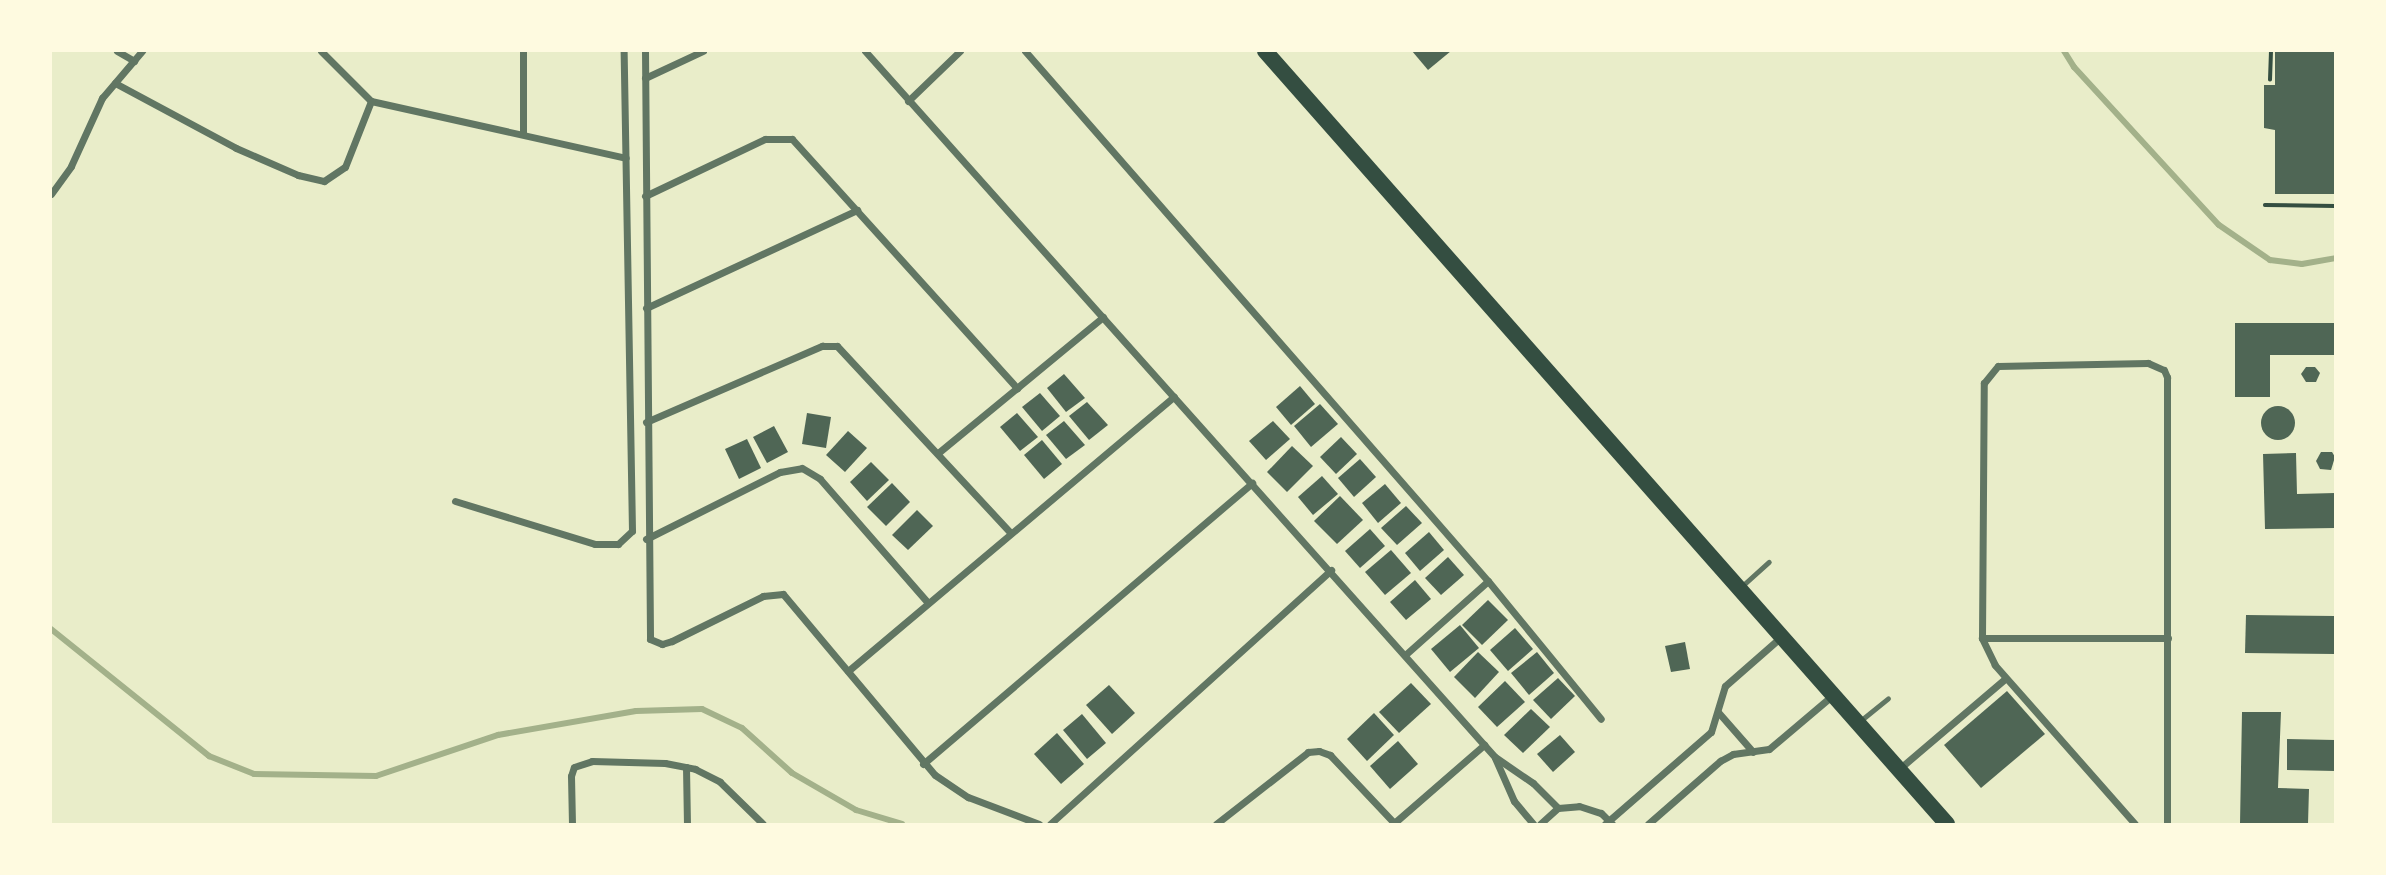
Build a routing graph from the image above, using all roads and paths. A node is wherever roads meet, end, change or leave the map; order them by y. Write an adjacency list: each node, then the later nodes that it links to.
1 (117, 51): 13 (street)
2 (142, 51): 13 (street)
3 (321, 51): 17 (street)
4 (523, 51): 19 (street)
5 (624, 51): 20 (street)
6 (645, 51): 14 (street)
7 (704, 51): 14 (street)
8 (865, 51): 18 (street)
9 (960, 51): 18 (street)
10 (1025, 51): 38 (street)
11 (1265, 51): 39 (highway)
12 (2271, 51): 15 (path)
13 (134, 61): 16 (street)
14 (645, 78): 22 (street)
15 (2270, 80)
16 (115, 83): 17 (street); 21 (street)
17 (371, 101): 19 (street)
18 (908, 101): 27 (street)
19 (523, 134): 20 (street)
20 (626, 158): 33 (street)
21 (51, 194)
22 (645, 195): 25 (street); 26 (street)
23 (2265, 205): 24 (path)
24 (2335, 206)
25 (857, 210): 26 (street); 28 (street)
26 (646, 308): 30 (street)
27 (1103, 317): 28 (street); 29 (street)
28 (1017, 388): 31 (street)
29 (1174, 396): 32 (street); 34 (street)
30 (646, 422): 31 (street); 35 (street)
31 (938, 453): 34 (street)
32 (1252, 483): 37 (street); 55 (street)
33 (456, 501)
34 (1011, 533): 40 (street)
35 (646, 539): 40 (street); 45 (street)
36 (1769, 562): 39 (lane)
37 (1331, 570): 44 (street); 64 (street)
38 (1488, 581): 44 (street); 50 (street)
39 (1739, 588): 41 (highway)
40 (928, 603): 45 (street)
41 (1782, 637): 47 (highway); 49 (street)
42 (1982, 638): 43 (street); 43 (street); 46 (street)
43 (2168, 638): 72 (street)
44 (1405, 655): 52 (street)
45 (848, 671): 55 (street)
46 (2006, 678): 57 (street); 71 (street)
47 (1833, 695): 51 (highway); 53 (street)
48 (1888, 698): 51 (lane)
49 (1717, 711): 53 (street); 59 (street)
50 (1601, 719)
51 (1858, 723): 57 (highway)
52 (1484, 745): 54 (street); 66 (street)
53 (1753, 752): 69 (street)
54 (1495, 757): 58 (street); 67 (street)
55 (923, 764): 63 (street)
56 (686, 767): 60 (street); 61 (street); 62 (street)
57 (1899, 770): 70 (highway)
58 (1558, 808): 59 (street); 68 (street)
59 (1609, 823)
60 (572, 824)
61 (687, 824)
62 (763, 824)
63 (1039, 824)
64 (1051, 824)
65 (1216, 824): 66 (street)
66 (1394, 824)
67 (1533, 824)
68 (1540, 824)
69 (1648, 824)
70 (1947, 824)
71 (2135, 824)
72 (2167, 824)

